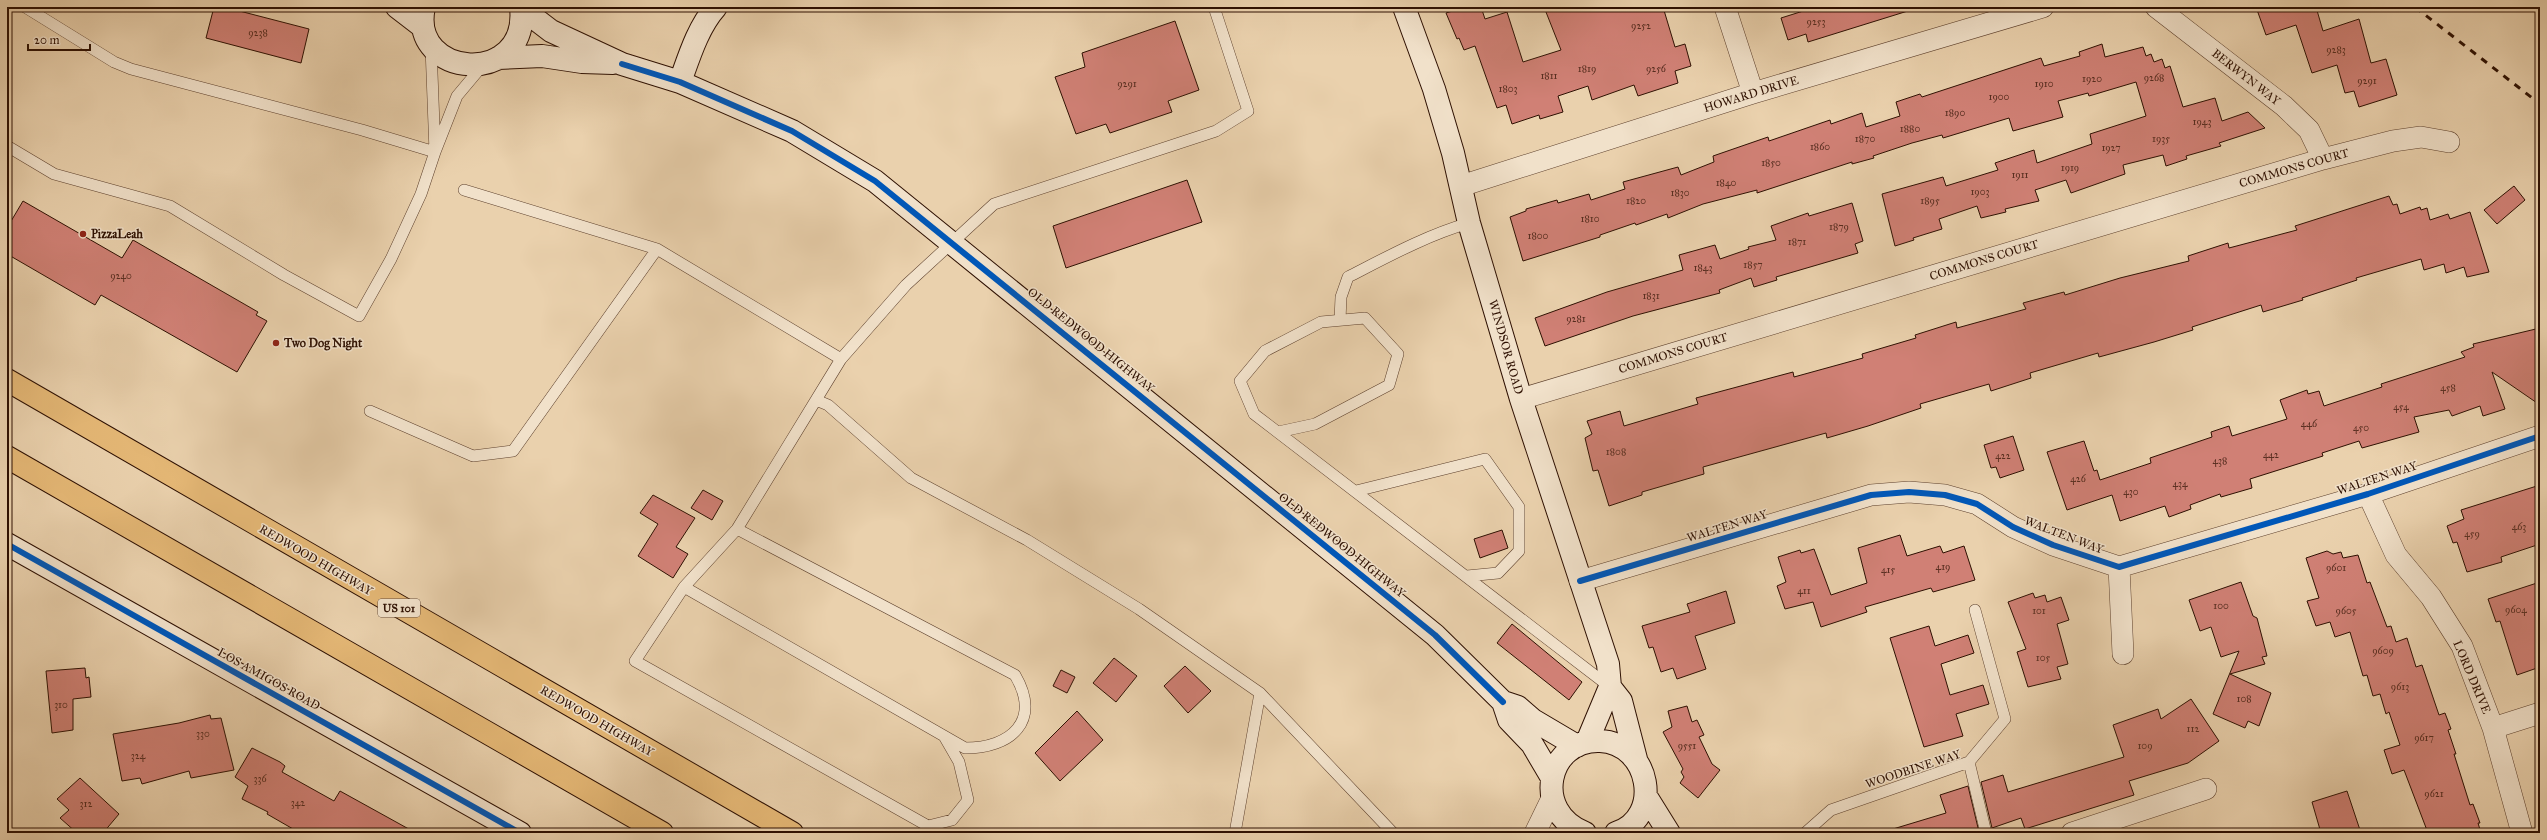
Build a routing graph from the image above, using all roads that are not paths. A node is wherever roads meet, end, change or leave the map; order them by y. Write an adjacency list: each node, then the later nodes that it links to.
1 (25, 7): 17 (lane)
2 (397, 7): 10 (main road)
3 (716, 7): 13 (main road)
4 (1214, 7): 22 (lane)
5 (1404, 7): 19 (main road, WINDSOR ROAD)
6 (1725, 7): 14 (street)
7 (2043, 7): 14 (street, HOWARD DRIVE)
8 (2156, 7): 18 (street, BERWYN WAY)
9 (521, 8): 11 (main road); 12 (main road, OLD REDWOOD HIGHWAY)
10 (426, 26): 11 (main road, OLD REDWOOD HIGHWAY); 17 (lane)
11 (491, 62): 12 (main road, OLD REDWOOD HIGHWAY); 17 (lane)
12 (622, 64): 13 (main road, OLD REDWOOD HIGHWAY)
13 (680, 82): 22 (main road, OLD REDWOOD HIGHWAY)
14 (1753, 93): 19 (street, HOWARD DRIVE)
15 (2449, 142): 18 (street, COMMONS COURT)
16 (7, 146): 17 (lane)
17 (435, 152)
18 (2323, 159): 27 (street, COMMONS COURT)
19 (1461, 186): 21 (main road, WINDSOR ROAD)
20 (464, 190): 23 (lane)
21 (1470, 223): 24 (lane); 27 (main road, WINDSOR ROAD)
22 (952, 242): 25 (lane); 45 (main road, OLD REDWOOD HIGHWAY)
23 (657, 249): 25 (lane); 29 (lane)
24 (1340, 320): 30 (lane); 30 (lane)
25 (841, 359): 28 (lane)
26 (7, 380): 58 (highway, REDWOOD HIGHWAY / US 101)
27 (1521, 399): 39 (main road, WINDSOR ROAD)
28 (816, 400): 35 (lane); 44 (lane)
29 (370, 411)
30 (1278, 432): 33 (lane)
31 (2540, 436): 34 (street, WALTEN WAY)
32 (7, 457): 57 (highway)
33 (1356, 491): 38 (lane); 38 (lane)
34 (2368, 494): 37 (street, WALTEN WAY); 47 (street, LORD DRIVE)
35 (737, 529): 40 (lane); 48 (lane)
36 (7, 544): 56 (main road, LOS AMIGOS ROAD)
37 (2119, 567): 39 (street, WALTEN WAY); 42 (street)
38 (1467, 576): 43 (lane)
39 (1580, 582): 43 (main road, WINDSOR ROAD)
40 (684, 587): 48 (lane); 48 (lane)
41 (1975, 610): 51 (lane)
42 (2123, 654)
43 (1610, 687): 49 (main road, WINDSOR ROAD); 50 (main road)
44 (1260, 693): 59 (lane); 60 (lane)
45 (1503, 702): 49 (main road, OLD REDWOOD HIGHWAY); 52 (main road, OLD REDWOOD HIGHWAY)
46 (2540, 714): 47 (street)
47 (2493, 728): 67 (street, LORD DRIVE)
48 (944, 736)
49 (1582, 744): 50 (main road); 52 (main road)
50 (1636, 759): 54 (main road)
51 (1969, 762): 64 (lane, WOODBINE WAY); 65 (lane, WOODBINE WAY)
52 (1552, 788): 55 (main road, OLD REDWOOD HIGHWAY); 61 (street)
53 (2206, 789): 66 (street)
54 (1646, 796): 62 (main road); 63 (main road)
55 (1578, 832)
56 (520, 833)
57 (662, 833)
58 (792, 833)
59 (1234, 833)
60 (1393, 833)
61 (1535, 833)
62 (1616, 833)
63 (1669, 833)
64 (1805, 833)
65 (1986, 833)
66 (2072, 833)
67 (2522, 833)

